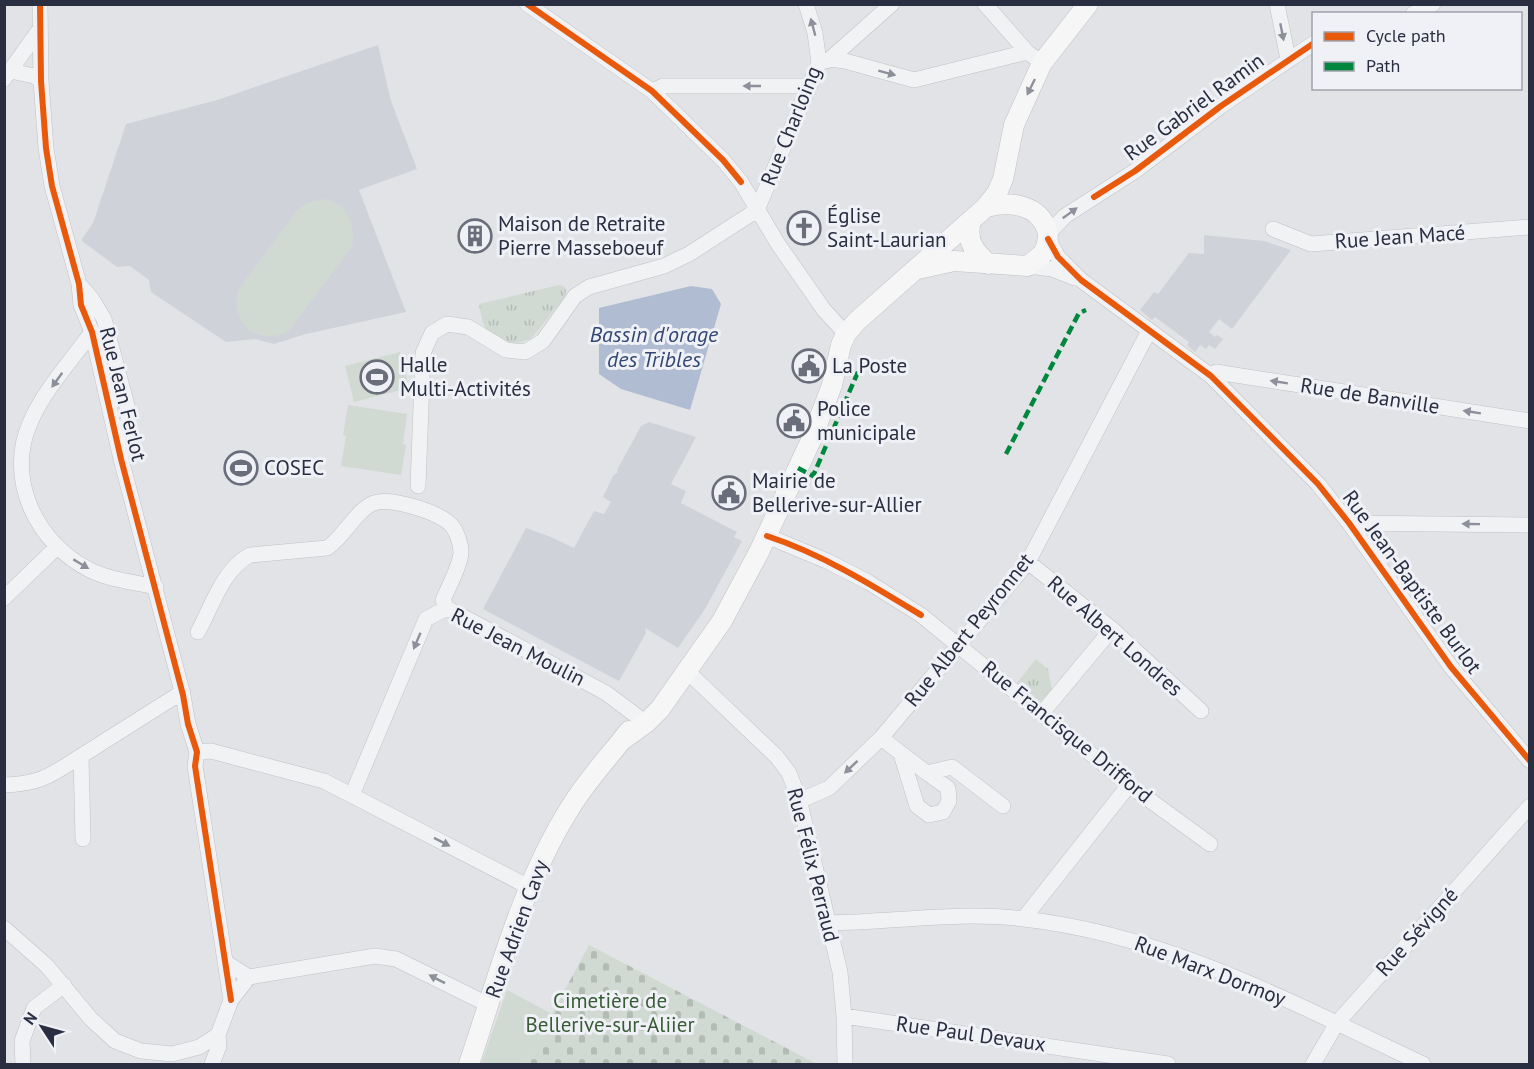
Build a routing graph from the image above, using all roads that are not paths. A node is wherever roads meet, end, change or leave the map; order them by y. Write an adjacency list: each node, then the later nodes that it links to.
1 (40, 4): 10 (street, Rue Jean Ferlot)
2 (527, 4): 18 (street)
3 (806, 4): 14 (street, Rue Charloing, one-way to 3)
4 (892, 4): 14 (street)
5 (985, 4): 12 (street)
6 (1088, 4): 12 (main road)
7 (1277, 4): 13 (street, one-way to 13)
8 (1433, 4): 9 (street)
9 (1417, 12)
10 (40, 29): 15 (street); 16 (street, Rue Jean Ferlot)
11 (1312, 44): 13 (street, Rue Gabriel Ramin)
12 (1035, 58): 14 (street, one-way to 12); 20 (main road, one-way to 20)
13 (1288, 59): 23 (street, Rue Gabriel Ramin, one-way to 13)
14 (825, 61): 17 (street, Rue Charloing)
15 (12, 70): 16 (street)
16 (41, 75): 28 (street, Rue Jean Ferlot)
17 (810, 86): 18 (street, one-way to 18); 19 (street, Rue Charloing)
18 (652, 91): 19 (street)
19 (757, 210): 31 (street); 35 (street)
20 (979, 214): 23 (main road); 24 (main road); 26 (main road)
21 (1530, 227): 22 (street, Rue Jean Macé)
22 (1273, 229)
23 (1048, 237): 25 (main road); 27 (street, Rue Jean-Baptiste Burlot)
24 (988, 264): 25 (main road); 26 (main road)
25 (1028, 266): 27 (street, Rue Jean-Baptiste Burlot)
26 (918, 269): 31 (main road)
27 (1081, 280): 29 (street, Rue Jean-Baptiste Burlot)
28 (79, 284): 30 (street, Rue Jean Ferlot); 34 (street, Rue Jean Ferlot)
29 (1149, 331): 32 (street, Rue Jean-Baptiste Burlot); 40 (street, Rue Albert Peyronnet)
30 (92, 333): 34 (street, Rue Jean Ferlot); 39 (street, one-way to 39)
31 (846, 334): 38 (main road, Rue Adrien Cavy)
32 (1211, 376): 33 (street, Rue de Banville, one-way to 32); 36 (street, Rue Jean-Baptiste Burlot)
33 (1530, 421)
34 (121, 459): 41 (street, Rue Jean Ferlot)
35 (418, 486)
36 (1349, 523): 37 (street, one-way to 36); 56 (street, Rue Jean-Baptiste Burlot)
37 (1530, 525)
38 (767, 536): 46 (street, Rue Francisque Drifford); 47 (main road, Rue Adrien Cavy)
39 (57, 548): 41 (street, one-way to 41); 42 (street)
40 (1028, 562): 44 (street, Rue Albert Londres); 46 (street, Rue Albert Peyronnet)
41 (156, 587): 48 (street, Rue Jean Ferlot)
42 (4, 598)
43 (447, 608): 45 (street); 51 (street, Rue Jean Moulin); 60 (street, Rue Jean Moulin, one-way to 60)
44 (1112, 629): 49 (street, Rue Albert Londres); 50 (street)
45 (198, 632)
46 (960, 645): 50 (street, Rue Francisque Drifford); 52 (street, Rue Albert Peyronnet)
47 (688, 672): 51 (main road, Rue Adrien Cavy); 61 (street, Rue Félix Perraud)
48 (183, 695): 53 (street, Rue Jean Ferlot); 55 (street)
49 (1201, 711)
50 (1042, 713): 59 (street, Rue Francisque Drifford)
51 (642, 720): 66 (main road, Rue Adrien Cavy)
52 (881, 738): 54 (street); 61 (street, Rue Albert Peyronnet, one-way to 61)
53 (197, 752): 60 (street); 70 (street, Rue Jean Ferlot)
54 (901, 753): 57 (street); 57 (street)
55 (81, 756): 58 (street); 64 (street)
56 (1530, 761)
57 (927, 773): 62 (street)
58 (4, 785)
59 (1130, 785): 65 (street, Rue Francisque Drifford); 67 (street)
60 (352, 795): 66 (street, one-way to 66)
61 (799, 798): 68 (street, Rue Félix Perraud)
62 (1003, 806)
63 (1530, 806): 76 (street, Rue Sévigné)
64 (83, 839)
65 (1210, 844)
66 (529, 887): 74 (main road, Rue Adrien Cavy)
67 (1024, 918): 68 (street, Rue Marx Dormoy); 76 (street, Rue Marx Dormoy)
68 (829, 923): 75 (street, Rue Félix Perraud)
69 (4, 928): 72 (street)
70 (225, 962): 71 (street); 73 (street, Rue Jean Ferlot)
71 (249, 977): 73 (street); 74 (street, one-way to 71)
72 (64, 985): 77 (street); 78 (street)
73 (231, 1000): 77 (street)
74 (489, 1005): 80 (main road, Rue Adrien Cavy)
75 (844, 1016): 81 (street, Rue Félix Perraud); 82 (street, Rue Paul Devaux)
76 (1336, 1023): 83 (street, Rue Sévigné); 84 (street, Rue Marx Dormoy)
77 (218, 1035): 79 (street)
78 (23, 1065)
79 (212, 1065)
80 (469, 1065)
81 (844, 1065)
82 (1168, 1065)
83 (1313, 1065)
84 (1423, 1065)

